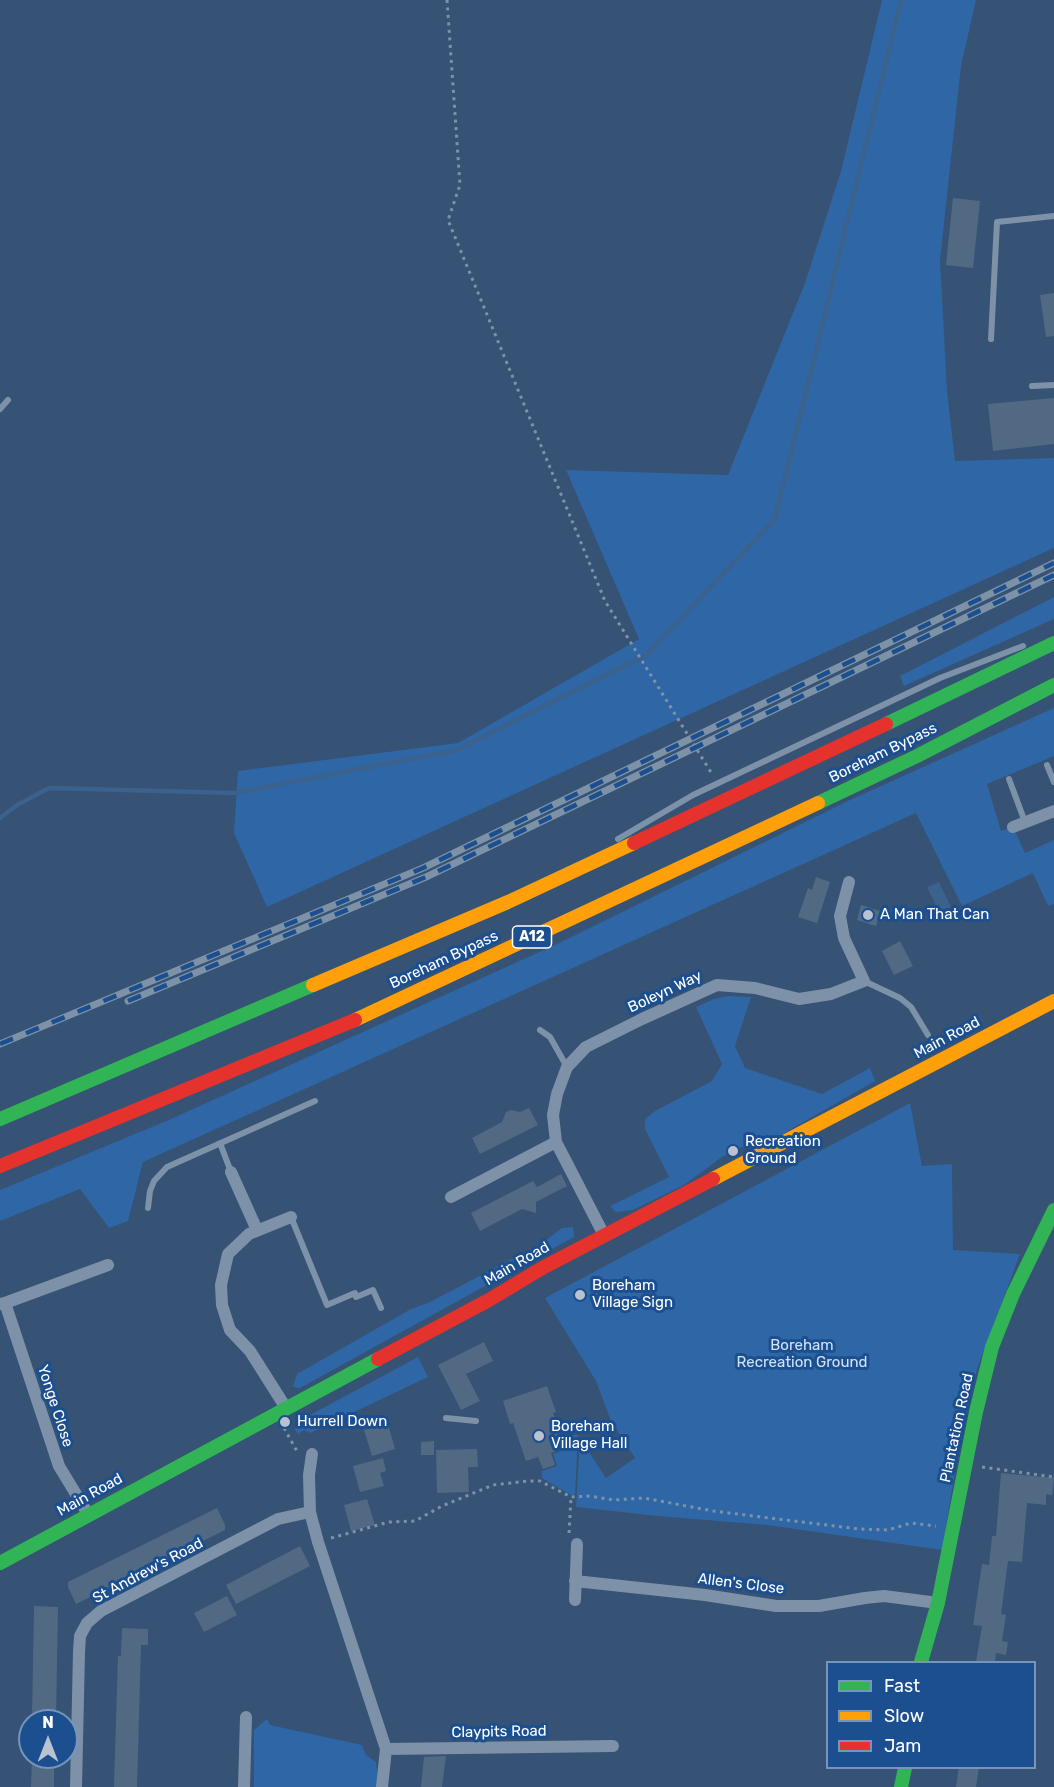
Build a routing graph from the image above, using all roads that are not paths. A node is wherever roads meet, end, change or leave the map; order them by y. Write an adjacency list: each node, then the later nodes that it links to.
1 (1054, 216): 2 (lane)
2 (991, 339)
3 (1054, 384): 4 (lane)
4 (1032, 386)
5 (8, 400): 6 (lane)
6 (0, 409)
7 (1033, 642): 15 (lane)
8 (1054, 643): 18 (main road, Boreham Bypass)
9 (1054, 685): 28 (main road, Boreham Bypass / A12)
10 (1047, 765): 12 (lane)
11 (1009, 779): 14 (lane)
12 (1054, 782)
13 (1054, 811): 14 (street)
14 (1019, 825)
15 (611, 843)
16 (590, 855): 18 (lane)
17 (849, 882): 19 (street)
18 (508, 902): 25 (main road, Boreham Bypass)
19 (864, 981): 22 (lane); 23 (street, Boleyn Way)
20 (1054, 1001): 35 (main road, Main Road)
21 (540, 1030): 23 (lane)
22 (928, 1035)
23 (567, 1067): 26 (street, Boleyn Way)
24 (315, 1101): 27 (lane)
25 (0, 1119)
26 (556, 1142): 30 (street); 35 (street, Boleyn Way)
27 (220, 1143): 29 (lane); 31 (lane)
28 (0, 1166)
29 (231, 1172): 34 (street)
30 (451, 1197)
31 (148, 1208)
32 (1054, 1210): 49 (main road, Plantation Road)
33 (291, 1217): 34 (street); 38 (lane)
34 (257, 1230): 39 (street)
35 (604, 1235): 39 (main road, Main Road)
36 (108, 1265): 37 (street, Yonge Close)
37 (2, 1304): 44 (street, Yonge Close)
38 (381, 1308)
39 (279, 1412): 44 (main road, Main Road)
40 (446, 1418): 41 (lane)
41 (476, 1421)
42 (312, 1454): 43 (street)
43 (310, 1512): 53 (street); 55 (street, St Andrew's Road)
44 (88, 1514): 46 (main road, Main Road)
45 (577, 1544): 47 (street)
46 (0, 1563)
47 (575, 1581): 48 (street); 49 (street, Allen's Close)
48 (575, 1600)
49 (938, 1603): 50 (main road, Plantation Road)
50 (921, 1661)
51 (246, 1717): 56 (street)
52 (613, 1746): 53 (street, Claypits Road)
53 (386, 1749): 57 (street)
54 (905, 1769): 58 (main road)
55 (76, 1787)
56 (244, 1787)
57 (382, 1787)
58 (901, 1787)

